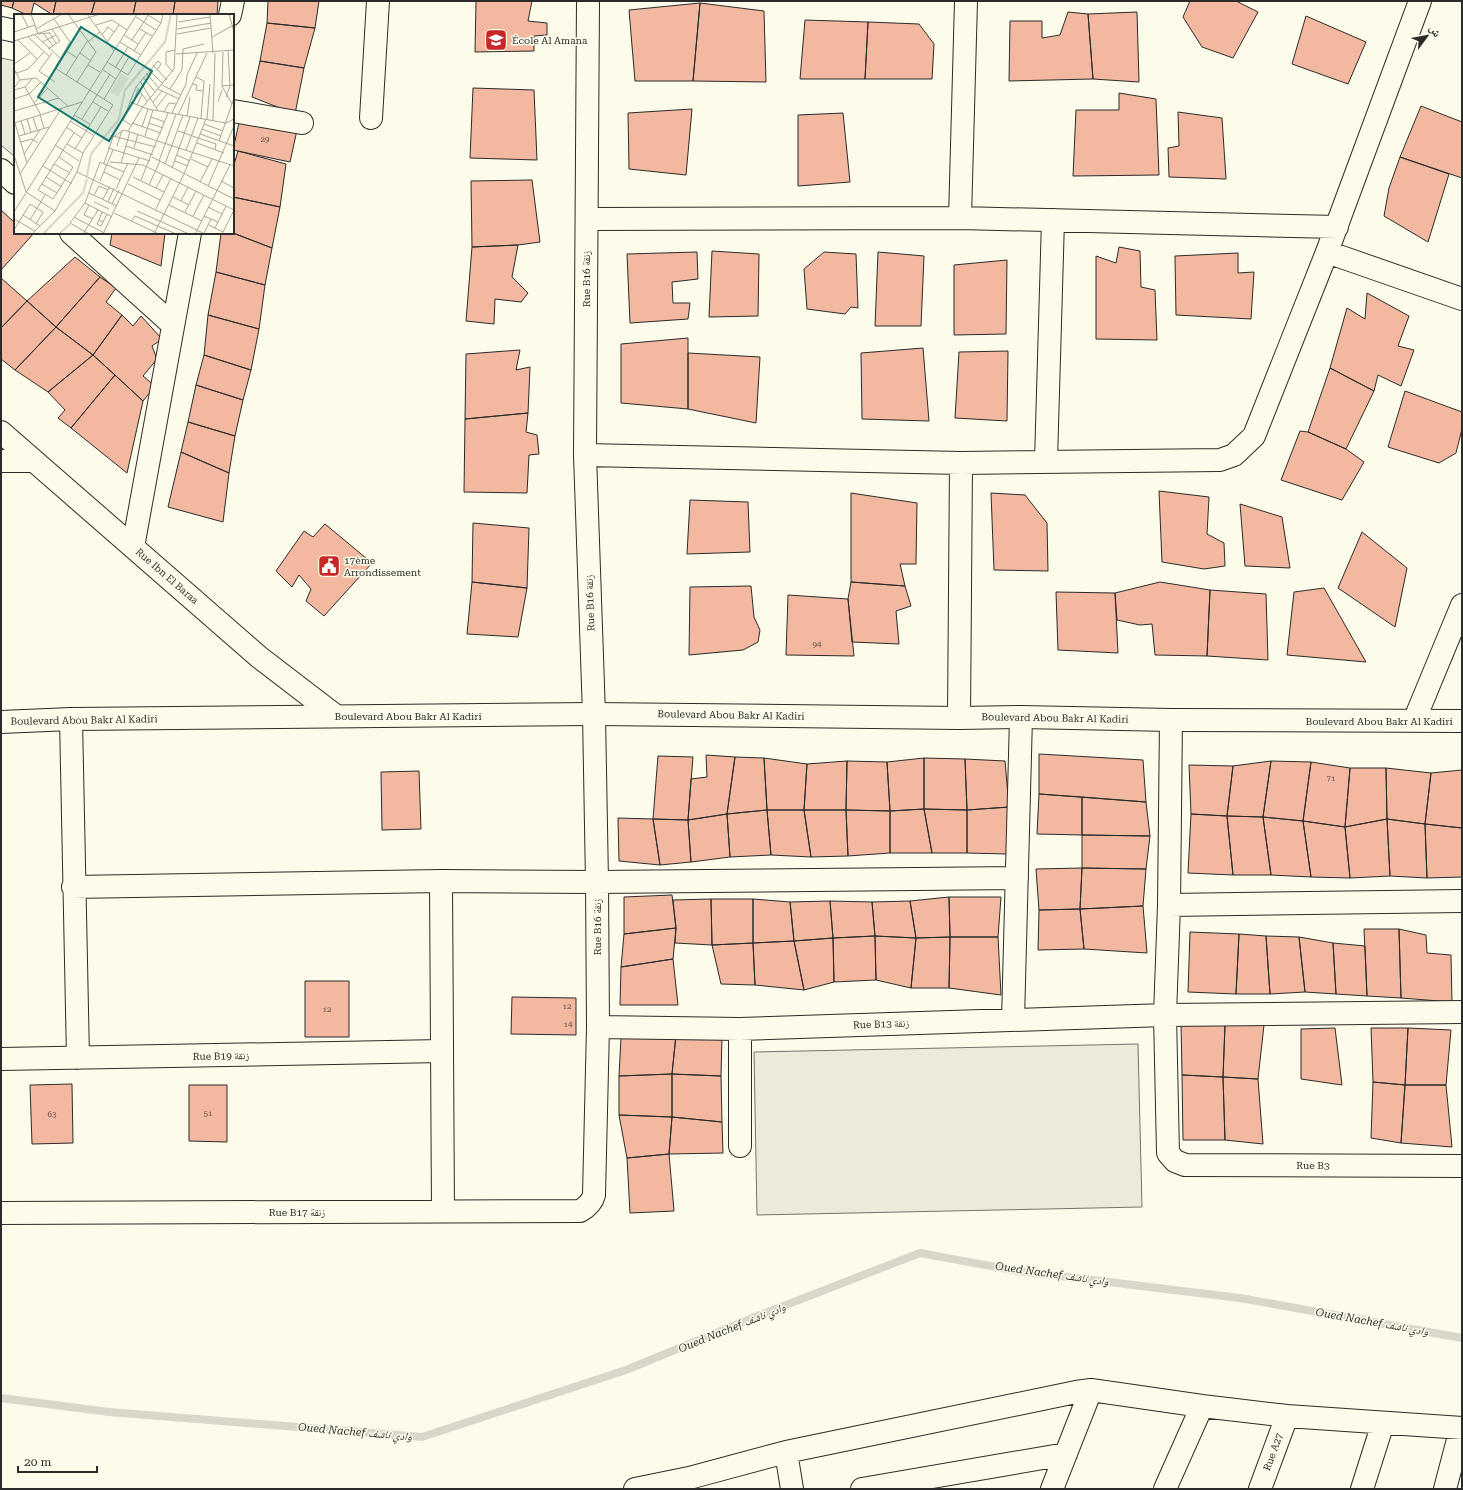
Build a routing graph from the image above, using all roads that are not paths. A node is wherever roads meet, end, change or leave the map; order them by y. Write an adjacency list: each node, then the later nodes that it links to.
1 (233, 1): 6 (street)
2 (378, 1): 10 (street)
3 (588, 1): 15 (street, Rue B16 زنقة)
4 (966, 1): 14 (street)
5 (1420, 1): 17 (street)
6 (230, 14)
7 (1, 28): 8 (street)
8 (14, 30)
9 (234, 111): 11 (street)
10 (371, 118)
11 (302, 123)
12 (1, 170): 13 (street)
13 (14, 182)
14 (960, 218): 15 (street); 16 (street)
15 (587, 219): 24 (street, Rue B16 زنقة)
16 (1053, 220): 17 (street); 27 (street)
17 (1337, 227): 20 (street)
18 (72, 234): 22 (street)
19 (190, 234): 22 (street)
20 (1327, 252): 21 (street); 27 (street)
21 (1462, 299)
22 (172, 325): 29 (street)
23 (1, 432): 26 (street, Rue Ibn El Baraa)
24 (585, 455): 28 (street); 31 (street, Rue B16 زنقة)
25 (1, 461): 26 (street)
26 (34, 461): 29 (street, Rue Ibn El Baraa)
27 (1046, 461): 28 (street)
28 (961, 463): 34 (street)
29 (133, 547): 32 (street, Rue Ibn El Baraa)
30 (1462, 605): 37 (street)
31 (594, 714): 32 (street, Boulevard Abou Bakr Al Kadiri); 34 (street, Boulevard Abou Bakr Al Kadiri); 42 (street, Rue B16 زنقة)
32 (336, 716): 35 (street, Boulevard Abou Bakr Al Kadiri)
33 (1021, 717): 34 (street, Boulevard Abou Bakr Al Kadiri); 36 (street, Boulevard Abou Bakr Al Kadiri); 40 (street)
34 (959, 718)
35 (71, 719): 39 (street, Boulevard Abou Bakr Al Kadiri); 43 (street)
36 (1172, 720): 37 (street, Boulevard Abou Bakr Al Kadiri); 45 (street)
37 (1414, 721): 38 (street, Boulevard Abou Bakr Al Kadiri)
38 (1462, 721)
39 (1, 722)
40 (1017, 878): 42 (street); 48 (street)
41 (441, 881): 42 (street); 43 (street); 51 (street)
42 (597, 882): 49 (street, Rue B16 زنقة)
43 (73, 887): 52 (street)
44 (1462, 901): 45 (street)
45 (1169, 904): 47 (street)
46 (1462, 1012): 47 (street, Rue B13 زنقة)
47 (1165, 1015): 48 (street, Rue B13 زنقة); 55 (street, Rue B3)
48 (1013, 1020): 50 (street, Rue B13 زنقة)
49 (598, 1027): 50 (street, Rue B13 زنقة); 56 (street, Rue B16 زنقة)
50 (740, 1029): 54 (street)
51 (442, 1051): 52 (street, Rue B19 زنقة); 57 (street)
52 (78, 1058): 53 (street, Rue B19 زنقة)
53 (1, 1059)
54 (740, 1146)
55 (1462, 1166)
56 (590, 1204): 57 (street, Rue B17 زنقة)
57 (443, 1211): 58 (street, Rue B17 زنقة)
58 (1, 1213)
59 (1091, 1390): 60 (street); 64 (street); 65 (street)
60 (1202, 1406): 61 (street); 71 (street)
61 (1287, 1416): 62 (street); 72 (street, Rue A27)
62 (1383, 1423): 63 (street); 73 (street)
63 (1462, 1428): 74 (street)
64 (786, 1452): 66 (street); 68 (street)
65 (1066, 1454): 69 (street); 70 (street)
66 (689, 1483): 67 (street)
67 (635, 1489)
68 (792, 1489)
69 (862, 1489)
70 (1052, 1489)
71 (1165, 1489)
72 (1260, 1489)
73 (1362, 1489)
74 (1445, 1489)

